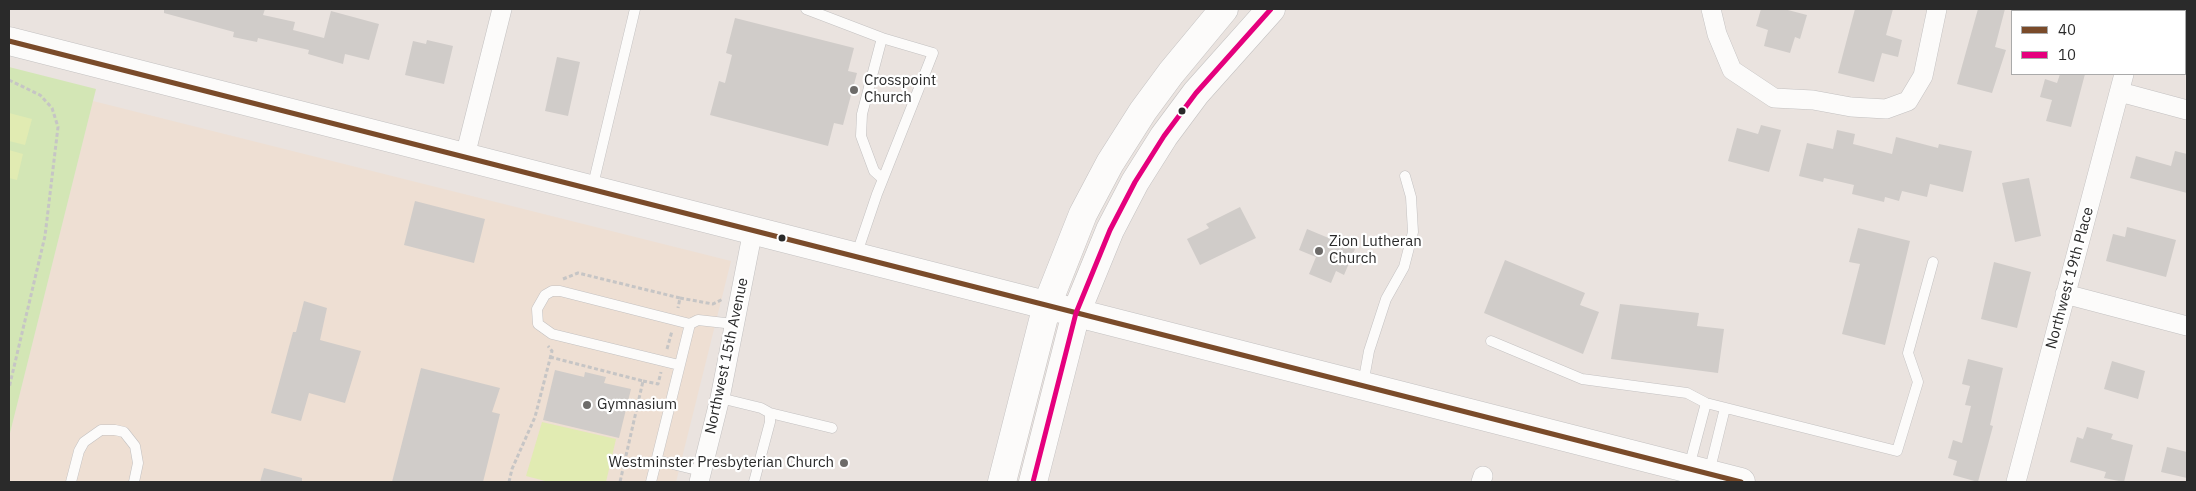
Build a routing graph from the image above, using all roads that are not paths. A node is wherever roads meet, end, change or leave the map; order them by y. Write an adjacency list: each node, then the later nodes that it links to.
1 (502, 9): 13 (street)
2 (635, 9): 16 (lane)
3 (806, 9): 8 (lane)
4 (1224, 9): 21 (main road)
5 (1270, 9): 22 (main road)
6 (1711, 9): 7 (street)
7 (1936, 9)
8 (882, 38): 15 (lane); 15 (lane)
9 (9, 41): 13 (main road)
10 (2124, 75): 11 (street, Northwest 19th Place)
11 (2120, 92): 12 (street); 20 (street, Northwest 19th Place)
12 (2187, 110)
13 (465, 156): 16 (main road)
14 (1405, 176): 28 (lane)
15 (884, 179): 18 (lane)
16 (592, 190): 17 (main road)
17 (752, 230): 18 (main road); 24 (street, Northwest 15th Avenue)
18 (856, 257): 21 (main road)
19 (1933, 262): 31 (lane)
20 (2065, 294): 25 (street); 44 (street, Northwest 19th Place)
21 (1047, 305): 22 (main road); 41 (main road)
22 (1076, 313): 28 (main road); 42 (main road)
23 (690, 324): 24 (lane); 27 (lane); 27 (lane)
24 (734, 324): 29 (street, Northwest 15th Avenue)
25 (2187, 326)
26 (1491, 341): 30 (lane)
27 (679, 365): 34 (lane)
28 (1363, 386): 35 (main road)
29 (720, 398): 32 (lane); 36 (street, Northwest 15th Avenue)
30 (1706, 403): 31 (lane); 35 (lane)
31 (1725, 408): 35 (lane)
32 (770, 413): 33 (lane); 40 (lane)
33 (832, 428)
34 (656, 460): 36 (lane); 39 (lane)
35 (1699, 472): 43 (main road)
36 (700, 477)
37 (71, 482): 38 (lane)
38 (134, 482)
39 (651, 482)
40 (754, 482)
41 (1002, 482)
42 (1033, 482)
43 (1741, 482)
44 (2016, 482)

